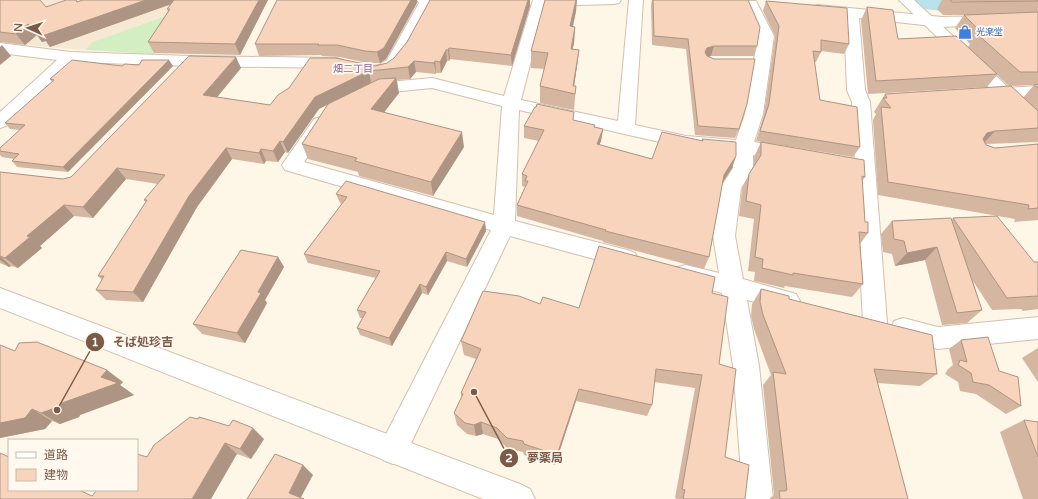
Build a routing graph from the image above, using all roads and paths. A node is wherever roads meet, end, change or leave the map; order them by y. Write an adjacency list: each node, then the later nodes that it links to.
1 (424, 0): 12 (street)
2 (614, 0): 18 (street)
3 (636, 0): 22 (street)
4 (906, 0): 8 (street)
5 (751, 4): 23 (street)
6 (804, 7): 7 (street)
7 (851, 12): 8 (street); 32 (street)
8 (923, 16): 9 (street); 15 (street)
9 (1038, 19)
10 (0, 48): 11 (street)
11 (70, 57): 12 (street); 20 (street)
12 (190, 61): 13 (street)
13 (173, 78)
14 (1038, 91): 15 (street)
15 (1005, 93): 16 (street); 21 (street)
16 (974, 95)
17 (352, 101): 18 (street)
18 (511, 103): 22 (street); 25 (street)
19 (332, 111): 25 (street)
20 (0, 122)
21 (1038, 125)
22 (626, 128): 23 (street)
23 (743, 147): 24 (street); 28 (street)
24 (804, 157)
25 (504, 226): 26 (street); 34 (street)
26 (648, 264)
27 (671, 270): 28 (street)
28 (731, 287): 30 (street); 36 (street)
29 (0, 298): 34 (street)
30 (807, 306)
31 (852, 317): 32 (street)
32 (875, 323): 33 (street)
33 (1038, 328)
34 (393, 450): 35 (street)
35 (520, 499)
36 (758, 499)

